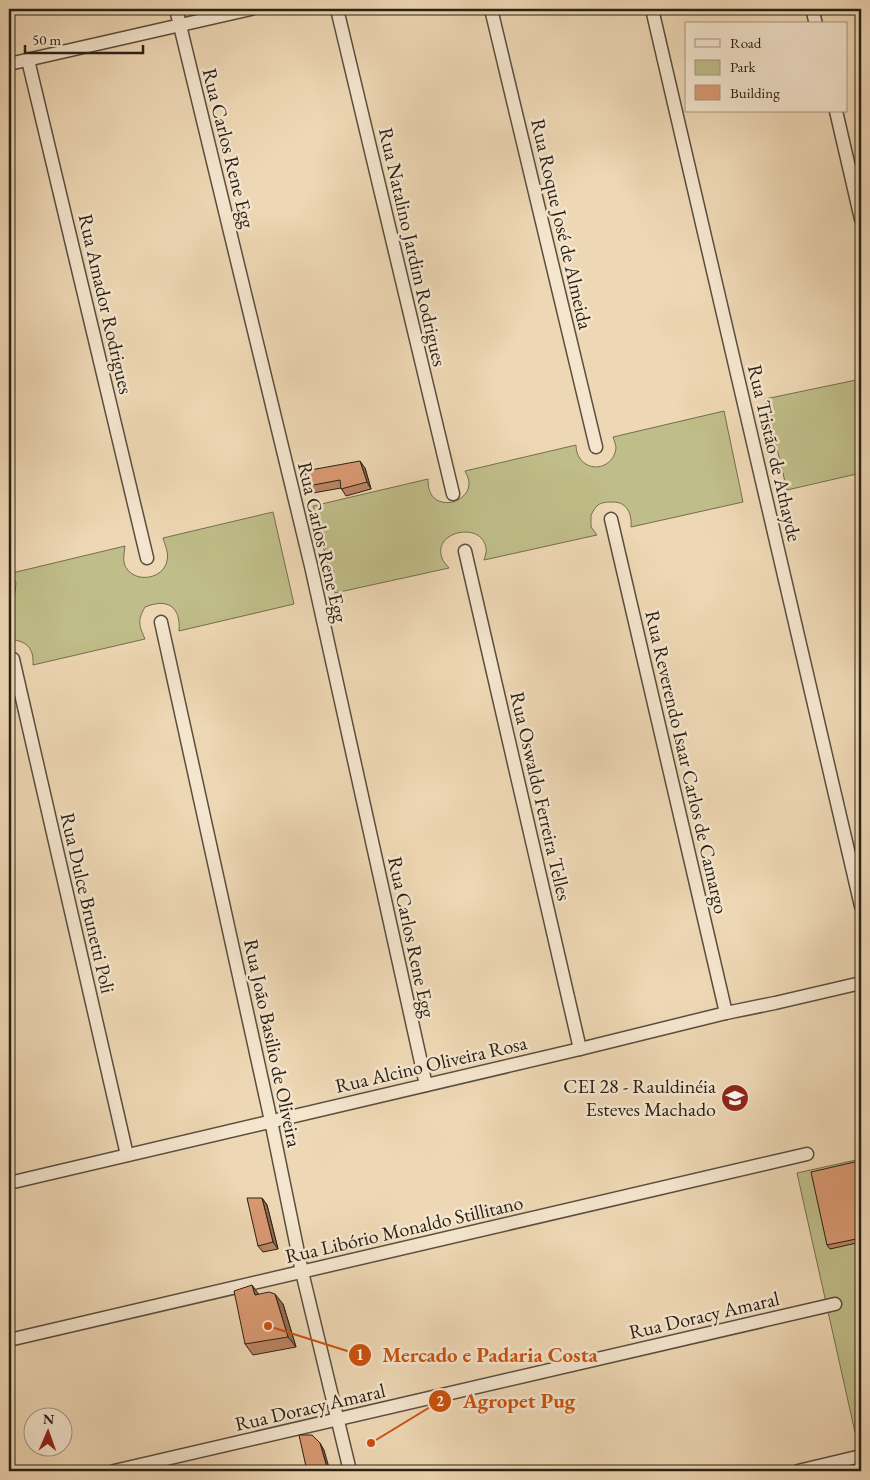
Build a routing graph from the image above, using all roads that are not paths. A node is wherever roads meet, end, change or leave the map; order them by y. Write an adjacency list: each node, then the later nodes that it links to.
1 (176, 9): 8 (street, Rua Carlos Rene Egg)
2 (251, 9): 8 (street)
3 (337, 9): 14 (street, Rua Natalino Jardim Rodrigues)
4 (492, 9): 13 (street, Rua Roque José de Almeida)
5 (652, 9): 20 (street, Rua Tristão de Athayde)
6 (812, 9): 7 (street)
7 (815, 22)
8 (180, 25): 9 (street); 24 (street, Rua Carlos Rene Egg)
9 (28, 60): 10 (street); 17 (street, Rua Amador Rodrigues)
10 (9, 64)
11 (836, 112): 12 (street)
12 (861, 219)
13 (596, 447)
14 (453, 494)
15 (611, 519): 22 (street, Rua Reverendo Isaar Carlos de Camargo)
16 (465, 551): 23 (street, Rua Oswaldo Ferreira Telles)
17 (147, 558)
18 (161, 622): 25 (street, Rua João Basilio de Oliveira)
19 (13, 659): 27 (street, Rua Dulce Brunetti Poli)
20 (861, 906)
21 (861, 982): 22 (street, Rua Alcino Oliveira Rosa)
22 (726, 1013): 23 (street, Rua Alcino Oliveira Rosa)
23 (580, 1049): 24 (street, Rua Alcino Oliveira Rosa)
24 (426, 1085): 25 (street, Rua Alcino Oliveira Rosa)
25 (272, 1121): 27 (street, Rua Alcino Oliveira Rosa); 29 (street, Rua João Basilio de Oliveira)
26 (807, 1154): 29 (street, Rua Libório Monaldo Stillitano)
27 (127, 1155): 28 (street, Rua Alcino Oliveira Rosa)
28 (9, 1183)
29 (302, 1272): 31 (street, Rua Libório Monaldo Stillitano); 32 (street, Rua João Basilio de Oliveira)
30 (835, 1304): 32 (street, Rua Doracy Amaral)
31 (9, 1340)
32 (338, 1420): 34 (street, Rua Doracy Amaral); 35 (street, Rua João Basilio de Oliveira)
33 (861, 1456): 36 (street)
34 (114, 1471)
35 (350, 1471)
36 (798, 1471)

